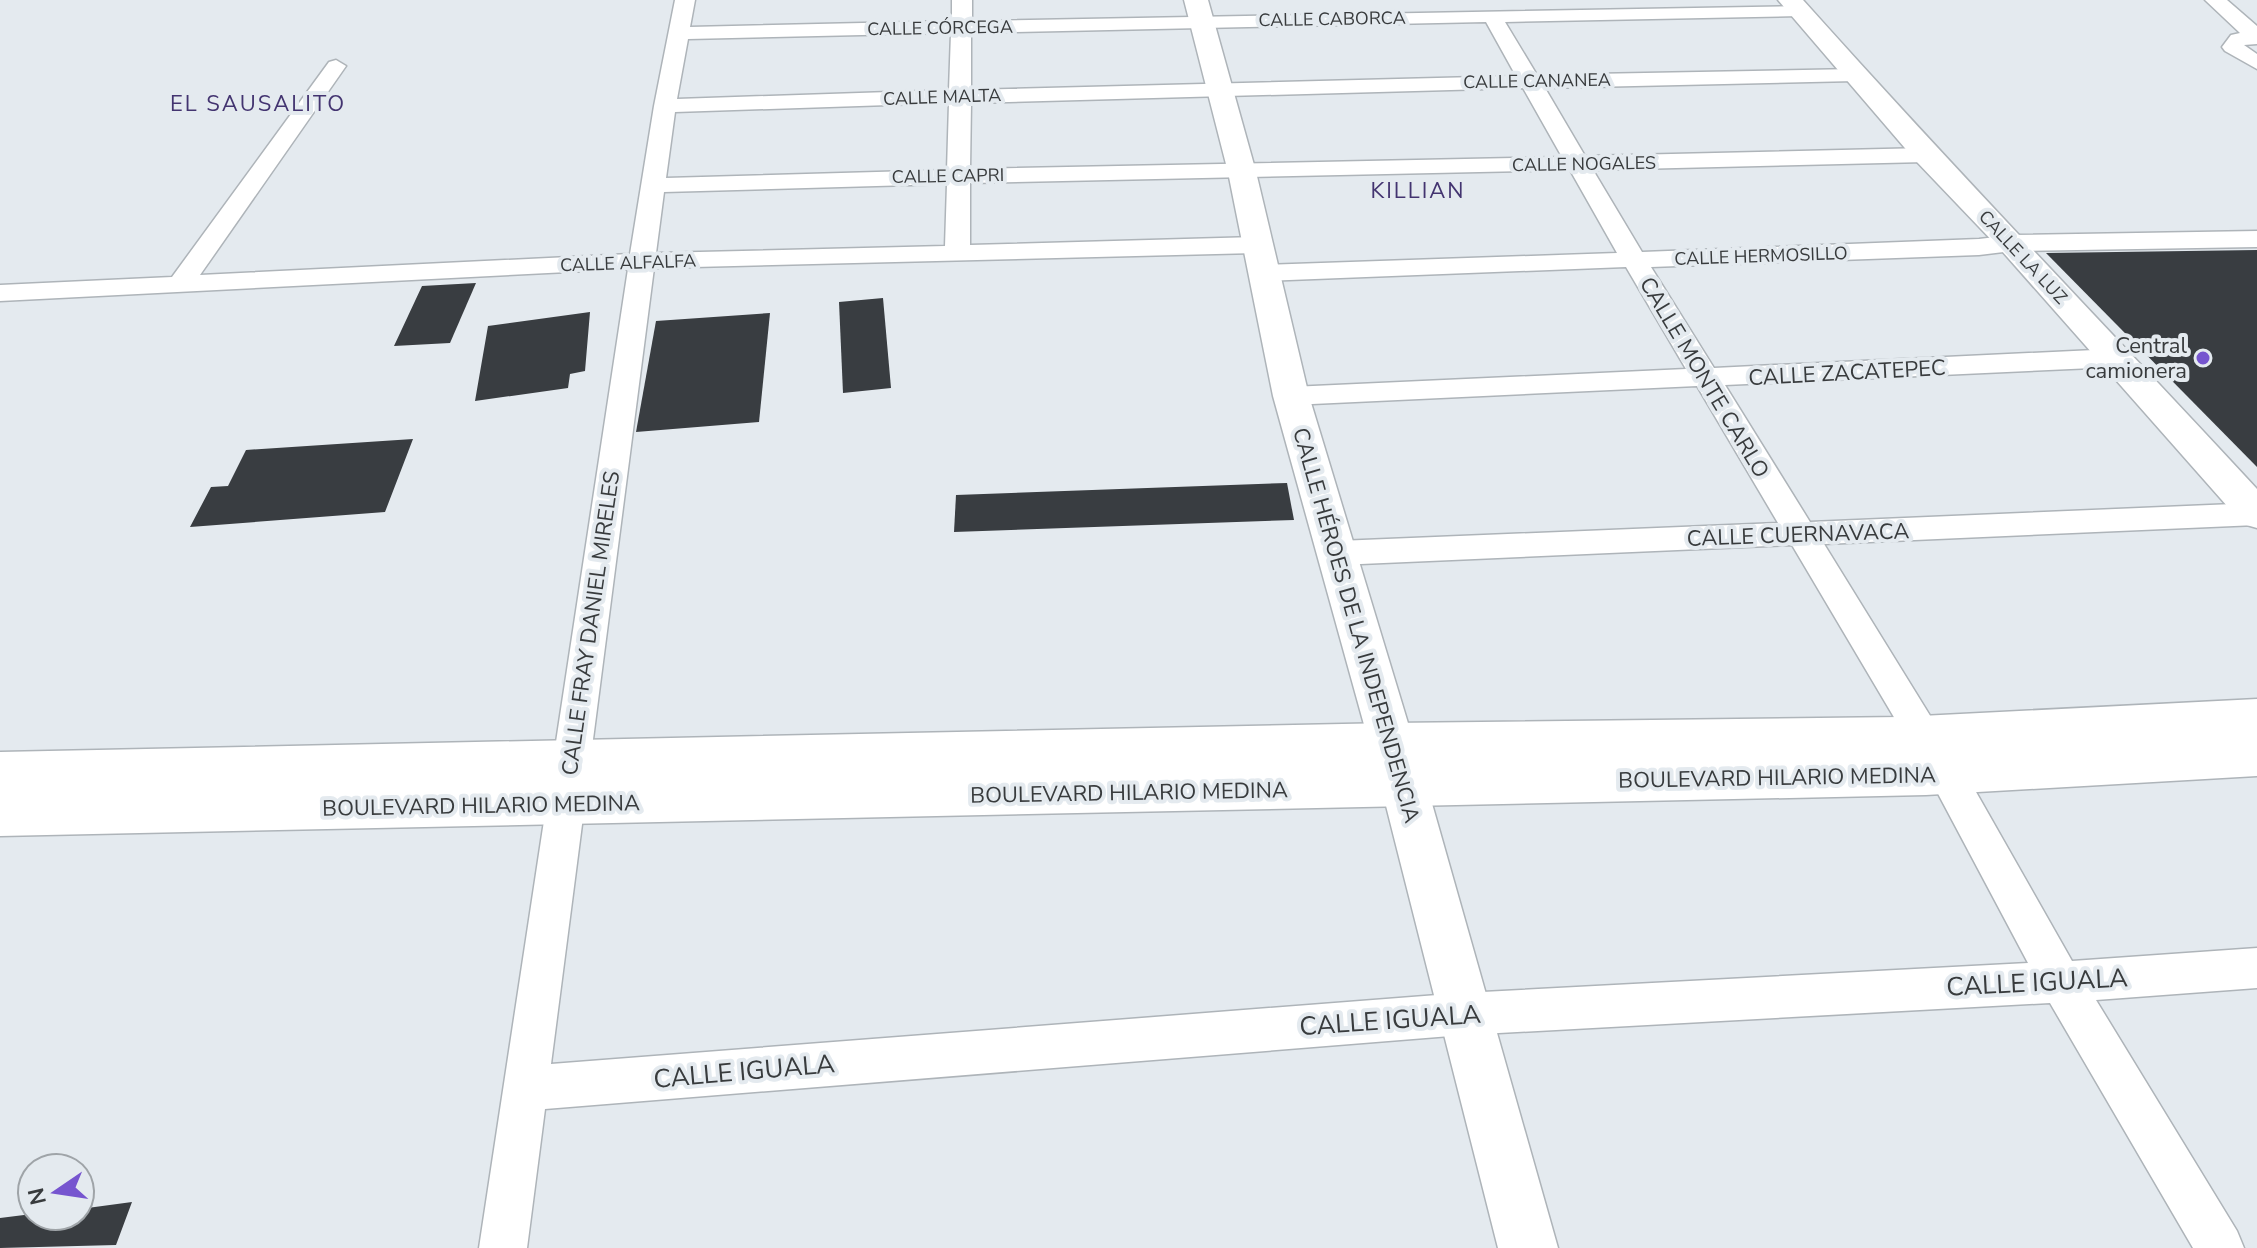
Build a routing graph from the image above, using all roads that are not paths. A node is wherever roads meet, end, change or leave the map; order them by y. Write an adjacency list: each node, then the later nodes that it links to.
1 (685, 0): 8 (street, CALLE FRAY DANIEL MIRELES)
2 (962, 0): 7 (street)
3 (2215, 0): 9 (street)
4 (1794, 5): 6 (street, CALLE CABORCA); 12 (street, CALLE LA LUZ)
5 (1199, 10): 6 (street, CALLE CABORCA); 7 (street, CALLE CÓRCEGA); 14 (street, CALLE HÉROES DE LA INDEPENDENCIA)
6 (1492, 16): 13 (street, CALLE MONTE CARLO)
7 (963, 28): 8 (street, CALLE CÓRCEGA); 15 (street)
8 (679, 33): 16 (street, CALLE FRAY DANIEL MIRELES)
9 (2257, 38): 10 (street)
10 (2257, 63)
11 (336, 66): 28 (street)
12 (1855, 75): 13 (street, CALLE CANANEA); 17 (street, CALLE LA LUZ)
13 (1529, 81): 14 (street, CALLE CANANEA); 18 (street, CALLE MONTE CARLO)
14 (1220, 88): 15 (street, CALLE MALTA); 19 (street, CALLE HÉROES DE LA INDEPENDENCIA)
15 (961, 97): 16 (street, CALLE MALTA); 20 (street)
16 (665, 106): 21 (street, CALLE FRAY DANIEL MIRELES)
17 (1926, 155): 18 (street, CALLE NOGALES); 23 (street, CALLE LA LUZ)
18 (1579, 164): 19 (street, CALLE NOGALES); 27 (street, CALLE MONTE CARLO)
19 (1242, 172): 20 (street, CALLE CAPRI); 25 (street, CALLE HÉROES DE LA INDEPENDENCIA)
20 (957, 176): 21 (street, CALLE CAPRI); 24 (street)
21 (654, 185): 26 (street, CALLE FRAY DANIEL MIRELES)
22 (2257, 239): 23 (street, CALLE HERMOSILLO)
23 (2012, 243): 27 (street, CALLE HERMOSILLO); 30 (street, CALLE LA LUZ)
24 (957, 253): 25 (street, CALLE ALFALFA); 26 (street, CALLE ALFALFA)
25 (1260, 259): 27 (street, CALLE HERMOSILLO); 32 (street, CALLE HÉROES DE LA INDEPENDENCIA)
26 (644, 261): 28 (street, CALLE ALFALFA); 40 (street, CALLE FRAY DANIEL MIRELES)
27 (1635, 261): 31 (street, CALLE MONTE CARLO)
28 (181, 283): 29 (street, CALLE ALFALFA)
29 (0, 293)
30 (2115, 358): 31 (street, CALLE ZACATEPEC); 33 (street, CALLE LA LUZ)
31 (1706, 379): 32 (street, CALLE ZACATEPEC); 34 (street, CALLE MONTE CARLO)
32 (1291, 396): 35 (street, CALLE HÉROES DE LA INDEPENDENCIA)
33 (2257, 514): 34 (street, CALLE CUERNAVACA)
34 (1801, 534): 35 (street, CALLE CUERNAVACA); 37 (street, CALLE MONTE CARLO)
35 (1338, 553): 39 (street, CALLE HÉROES DE LA INDEPENDENCIA)
36 (2257, 718): 37 (main road, BOULEVARD HILARIO MEDINA)
37 (1935, 754): 38 (main road, BOULEVARD HILARIO MEDINA); 39 (main road, BOULEVARD HILARIO MEDINA); 43 (street, CALLE MONTE CARLO)
38 (2257, 756)
39 (1398, 764): 40 (main road, BOULEVARD HILARIO MEDINA); 44 (street, CALLE HÉROES DE LA INDEPENDENCIA)
40 (568, 782): 41 (main road, BOULEVARD HILARIO MEDINA); 45 (street, CALLE FRAY DANIEL MIRELES)
41 (10, 801)
42 (2257, 968): 43 (street, CALLE IGUALA)
43 (2061, 982): 44 (street, CALLE IGUALA); 48 (street, CALLE MONTE CARLO)
44 (1463, 1014): 45 (street, CALLE IGUALA); 47 (street, CALLE HÉROES DE LA INDEPENDENCIA)
45 (524, 1088): 46 (street, CALLE FRAY DANIEL MIRELES)
46 (503, 1248)
47 (1528, 1248)
48 (2220, 1248)

